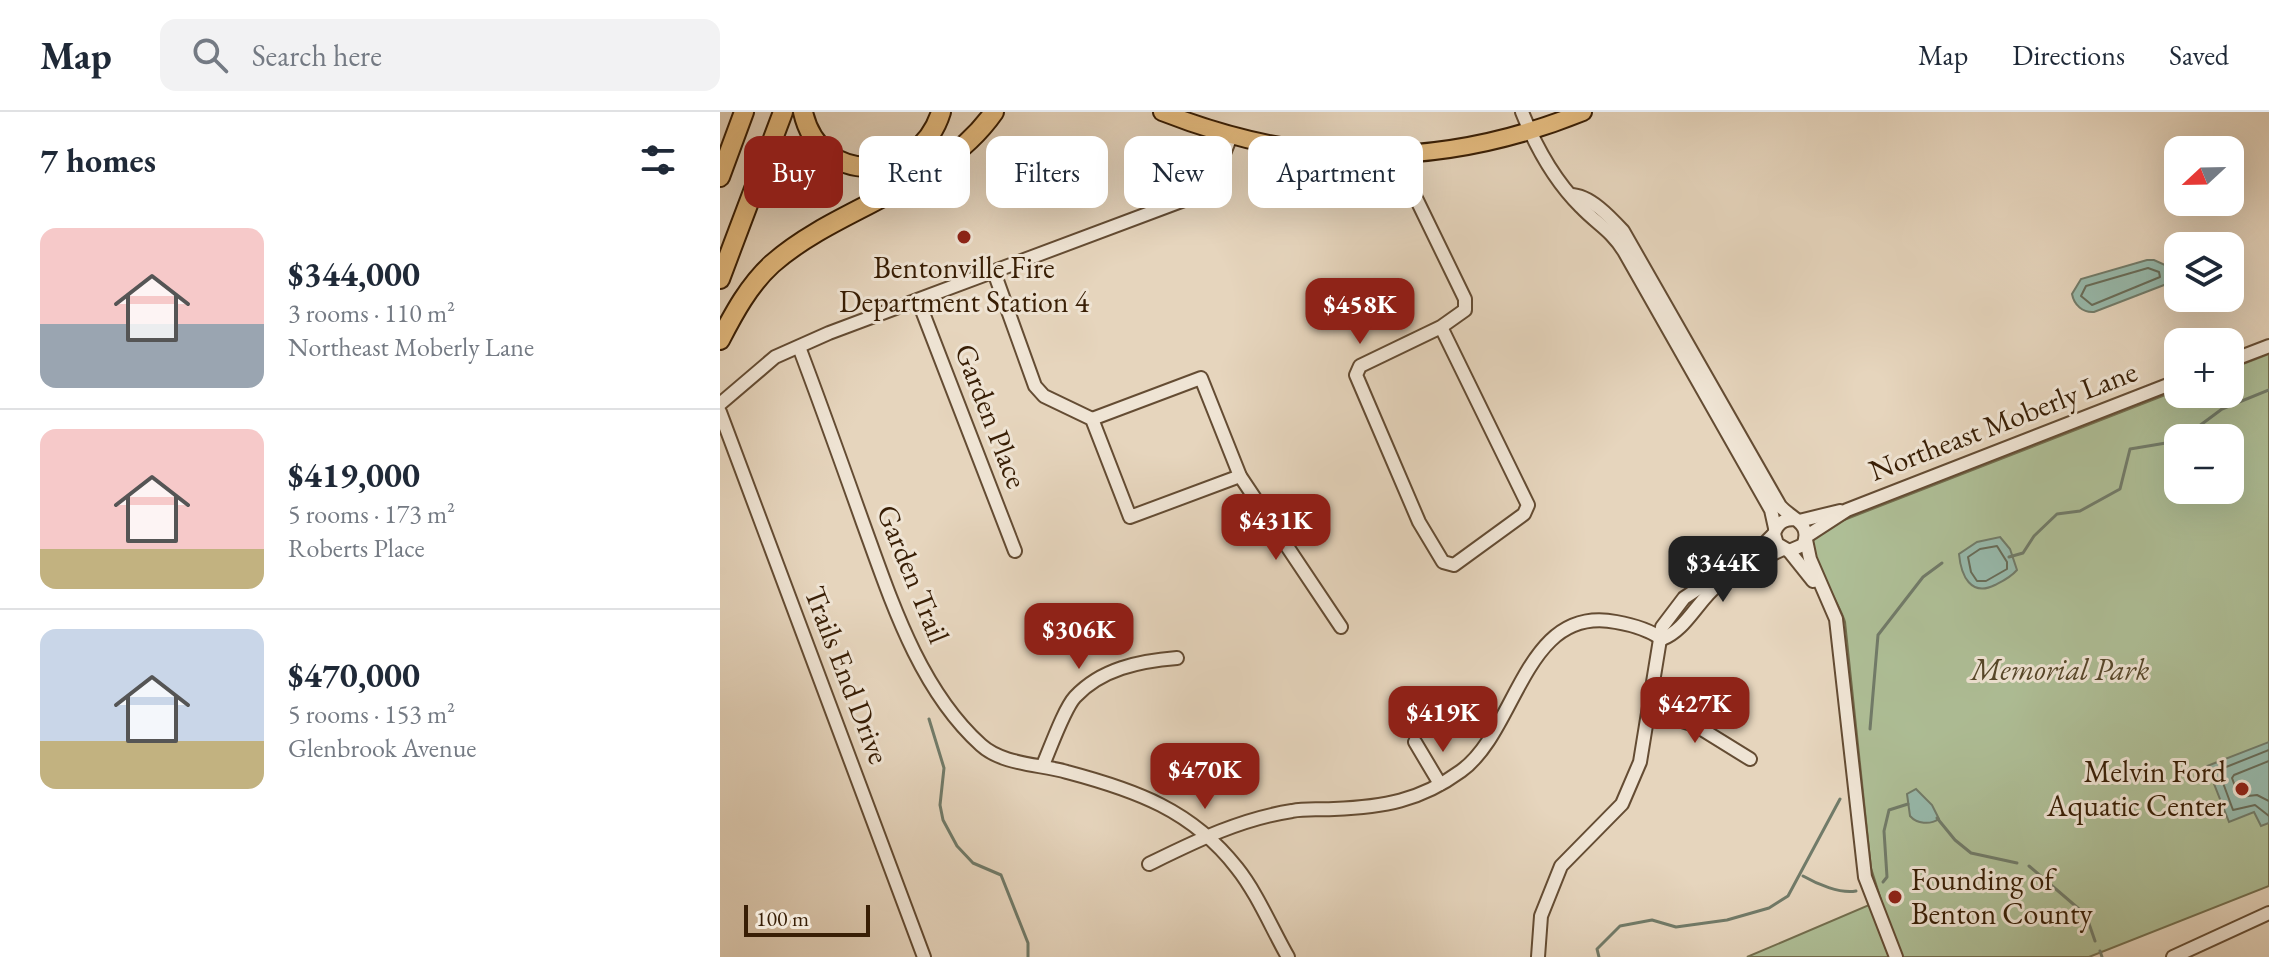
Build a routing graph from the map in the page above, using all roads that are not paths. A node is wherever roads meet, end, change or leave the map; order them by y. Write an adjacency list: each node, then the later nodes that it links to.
1 (744, 112): 12 (highway)
2 (783, 112): 17 (highway)
3 (803, 112): 4 (highway)
4 (941, 112)
5 (994, 112): 20 (highway)
6 (1162, 112): 10 (main road)
7 (1522, 112): 9 (street)
8 (1583, 112): 9 (main road)
9 (1531, 131): 11 (main road); 13 (street)
10 (1231, 136)
11 (1423, 151)
12 (720, 177)
13 (1571, 195): 30 (street); 31 (street)
14 (1163, 208): 16 (street)
15 (1421, 208): 19 (street)
16 (994, 272): 18 (street); 27 (street)
17 (720, 279)
18 (918, 300): 22 (street); 34 (street, Garden Place)
19 (1441, 327): 19 (street)
20 (720, 340)
21 (2269, 346): 23 (street)
22 (799, 347): 25 (street); 42 (street, Garden Trail)
23 (2244, 356)
24 (2164, 386): 29 (street, Northeast Moberly Lane)
25 (720, 404)
26 (720, 412): 47 (street, Trails End Drive)
27 (1092, 419): 28 (street); 28 (street)
28 (1240, 476): 36 (street)
29 (1847, 510): 30 (street, Northeast Moberly Lane); 32 (street, Northeast Moberly Lane)
30 (1797, 520): 31 (street); 32 (street)
31 (1774, 531): 33 (street); 37 (street)
32 (1806, 538): 33 (street); 35 (street)
33 (1786, 550): 35 (street); 37 (street)
34 (1015, 551)
35 (1825, 596): 50 (street)
36 (1341, 627)
37 (1662, 639): 39 (street); 43 (street)
38 (1177, 658): 42 (street)
39 (1650, 711): 41 (street); 49 (street)
40 (1415, 742): 43 (street)
41 (1750, 759)
42 (1043, 765): 44 (street, Garden Trail)
43 (1440, 784): 44 (street)
44 (1207, 836): 45 (street); 48 (street, Garden Trail)
45 (1149, 864)
46 (2269, 913): 51 (street)
47 (924, 957)
48 (1288, 957)
49 (1538, 957)
50 (1896, 957)
51 (2173, 957)

